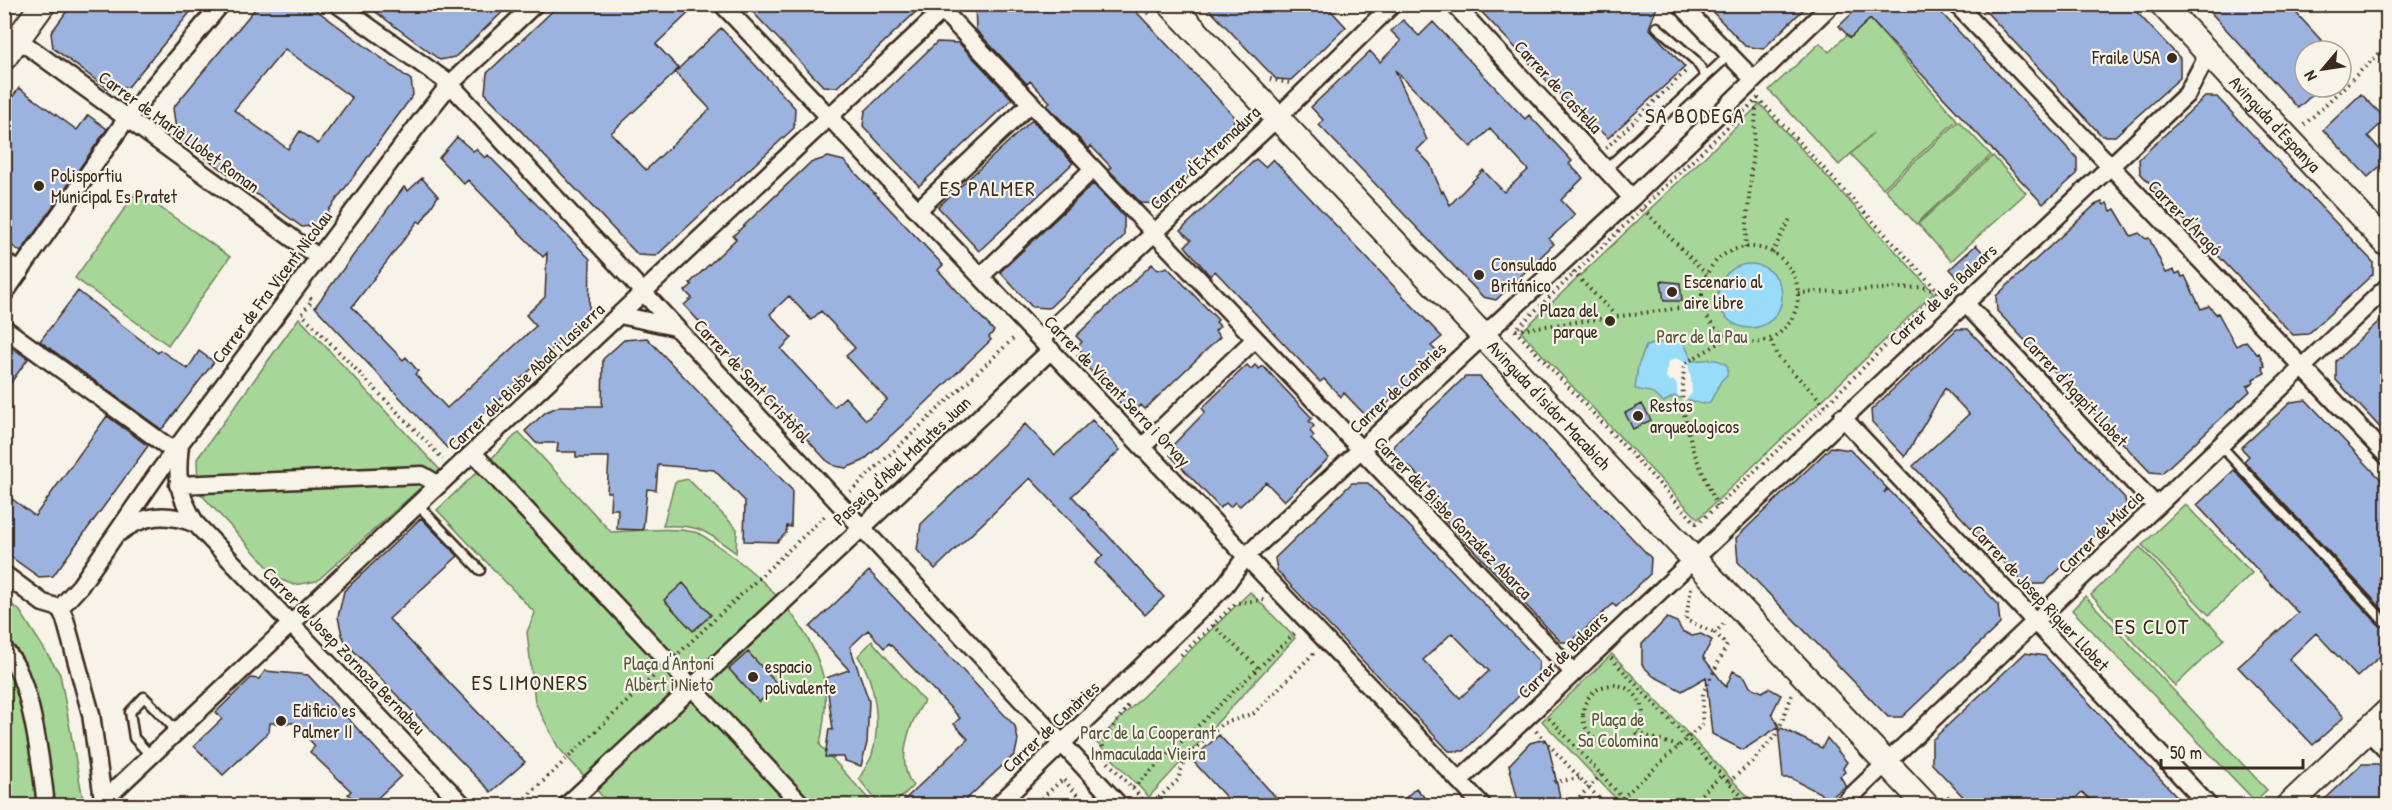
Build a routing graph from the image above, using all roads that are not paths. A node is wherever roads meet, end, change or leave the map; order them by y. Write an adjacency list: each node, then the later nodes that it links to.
1 (43, 4): 15 (street)
2 (221, 4): 26 (street)
3 (535, 4): 22 (street, Carrer de Fra Vicent Nicolau)
4 (722, 4): 25 (street, Carrer de Vicent Serra i Orvay)
5 (1170, 4): 27 (street, Avinguda d'Isidor Macabich)
6 (1393, 4): 27 (street, Carrer d'Extremadura)
7 (1454, 4): 30 (street, Carrer de Castella)
8 (1680, 4): 17 (street)
9 (1832, 4): 21 (street, Carrer de Canàries)
10 (1956, 4): 28 (street, Carrer d'Aragó)
11 (2163, 4): 16 (street, Avinguda d'Espanya)
12 (339, 5): 19 (street, Carrer de Sant Cristòfol)
13 (946, 8): 23 (street, Carrer del Bisbe González Abarca); 25 (street, Carrer del Bisbe Abad i Lasierra)
14 (1657, 27): 20 (lane)
15 (11, 34): 18 (street); 26 (street, Carrer de Marià Llobet Roman)
16 (2208, 54): 28 (street, Carrer de les Balears); 34 (street, Avinguda d'Espanya)
17 (1728, 56): 20 (lane); 21 (street)
18 (4, 58)
19 (428, 71): 22 (street, Carrer de Sant Cristòfol); 24 (street)
20 (1706, 76): 30 (lane)
21 (1753, 79): 31 (street, Carrer de Canàries)
22 (450, 84): 24 (street, Carrer de Fra Vicent Nicolau); 40 (street, Carrer de Sant Cristòfol)
23 (1031, 103): 29 (street, Carrer del Bisbe González Abarca); 32 (street)
24 (427, 114): 35 (street, Carrer de Fra Vicent Nicolau)
25 (830, 117): 32 (street, Carrer de Vicent Serra i Orvay); 40 (street, Carrer del Bisbe Abad i Lasierra)
26 (127, 118): 35 (street, Carrer de Marià Llobet Roman); 37 (street)
27 (1277, 118): 33 (street, Carrer d'Extremadura); 46 (street, Avinguda d'Isidor Macabich)
28 (2108, 166): 42 (street, Carrer de les Balears); 49 (street, Carrer d'Aragó)
29 (1093, 169): 33 (street, Carrer del Bisbe González Abarca); 38 (street)
30 (1606, 169): 31 (street, Carrer de Castella)
31 (1637, 203): 46 (street, Carrer de Canàries)
32 (918, 210): 38 (street, Carrer de Vicent Serra i Orvay)
33 (1154, 232): 47 (street, Carrer del Bisbe González Abarca); 48 (street, Carrer d'Extremadura)
34 (2388, 245)
35 (318, 257): 53 (street, Carrer de Fra Vicent Nicolau)
36 (4, 261): 37 (street)
37 (20, 272): 41 (street)
38 (981, 276): 48 (street, Carrer de Vicent Serra i Orvay)
39 (2388, 286): 49 (street, Carrer de Múrcia)
40 (643, 292): 43 (street, Carrer del Bisbe Abad i Lasierra); 45 (street, Carrer de Sant Cristòfol)
41 (4, 294)
42 (1962, 294): 50 (street, Carrer de les Balears); 60 (street, Carrer d'Agapit Llobet)
43 (620, 315): 45 (street); 55 (street, Carrer del Bisbe Abad i Lasierra)
44 (4, 328): 53 (street)
45 (676, 328): 62 (street, Carrer de Sant Cristòfol)
46 (1484, 335): 54 (street, Carrer de Canàries); 65 (street, Avinguda d'Isidor Macabich)
47 (1255, 339): 51 (street); 54 (street, Carrer del Bisbe González Abarca)
48 (1046, 344): 51 (street, Carrer de Vicent Serra i Orvay); 62 (street, Passeig d'Abel Matutes Juan)
49 (2302, 367): 52 (street, Carrer de Múrcia); 56 (street, Carrer d'Aragó)
50 (1842, 417): 65 (street, Carrer de les Balears); 70 (street, Carrer de Josep Riquer Llobet)
51 (1143, 446): 64 (street, Carrer de Vicent Serra i Orvay)
52 (2220, 446): 60 (street, Carrer de Múrcia); 69 (lane)
53 (178, 450): 57 (street, Carrer de Josep Zornoza Bernabeu); 63 (street, Carrer de Fra Vicent Nicolau)
54 (1361, 450): 64 (street, Carrer de Canàries); 73 (street, Carrer del Bisbe González Abarca)
55 (473, 453): 58 (street, Carrer del Bisbe Abad i Lasierra); 74 (street)
56 (2388, 457)
57 (178, 485): 58 (street); 61 (street, Carrer de Josep Zornoza Bernabeu)
58 (440, 485): 59 (street, Carrer del Bisbe Abad i Lasierra)
59 (418, 505): 66 (lane); 71 (street, Carrer del Bisbe Abad i Lasierra)
60 (2156, 506): 70 (street, Carrer de Múrcia)
61 (196, 524): 63 (street); 71 (street, Carrer de Josep Zornoza Bernabeu)
62 (860, 526): 74 (street, Passeig d'Abel Matutes Juan); 78 (street, Carrer de Sant Cristòfol)
63 (113, 538): 68 (street, Carrer de Fra Vicent Nicolau)
64 (1247, 555): 78 (street, Carrer de Canàries); 84 (street, Carrer de Vicent Serra i Orvay)
65 (1694, 557): 73 (street, Carrer de Balears); 81 (street, Avinguda d'Isidor Macabich)
66 (480, 570)
67 (4, 574): 68 (street)
68 (60, 608): 82 (street)
69 (2384, 621)
70 (2035, 622): 81 (street, Carrer de Múrcia); 95 (street, Carrer de Josep Riquer Llobet)
71 (291, 624): 77 (street, Carrer del Bisbe Abad i Lasierra); 87 (street, Carrer de Josep Zornoza Bernabeu)
72 (4, 650): 86 (street)
73 (1573, 672): 84 (street, Carrer de Balears)
74 (692, 685): 88 (street, Passeig d'Abel Matutes Juan); 89 (street)
75 (2388, 711): 76 (street)
76 (2367, 730): 79 (street); 96 (street)
77 (177, 732): 80 (street, Carrer del Bisbe Abad i Lasierra); 80 (lane)
78 (1063, 744): 90 (street, Carrer de Canàries); 91 (street, Carrer de Sant Cristòfol)
79 (2388, 752)
80 (151, 756): 83 (street, Carrer del Bisbe Abad i Lasierra)
81 (1887, 763): 93 (street, Carrer de Múrcia); 94 (street, Avinguda d'Isidor Macabich)
82 (98, 764): 83 (street); 85 (street)
83 (128, 777): 85 (street, Carrer del Bisbe Abad i Lasierra)
84 (1460, 781): 92 (street, Carrer de Vicent Serra i Orvay)
85 (104, 803)
86 (46, 806)
87 (464, 806)
88 (566, 806)
89 (803, 806)
90 (997, 806)
91 (1120, 806)
92 (1483, 806)
93 (1841, 806)
94 (1927, 806)
95 (2209, 806)
96 (2288, 806)

